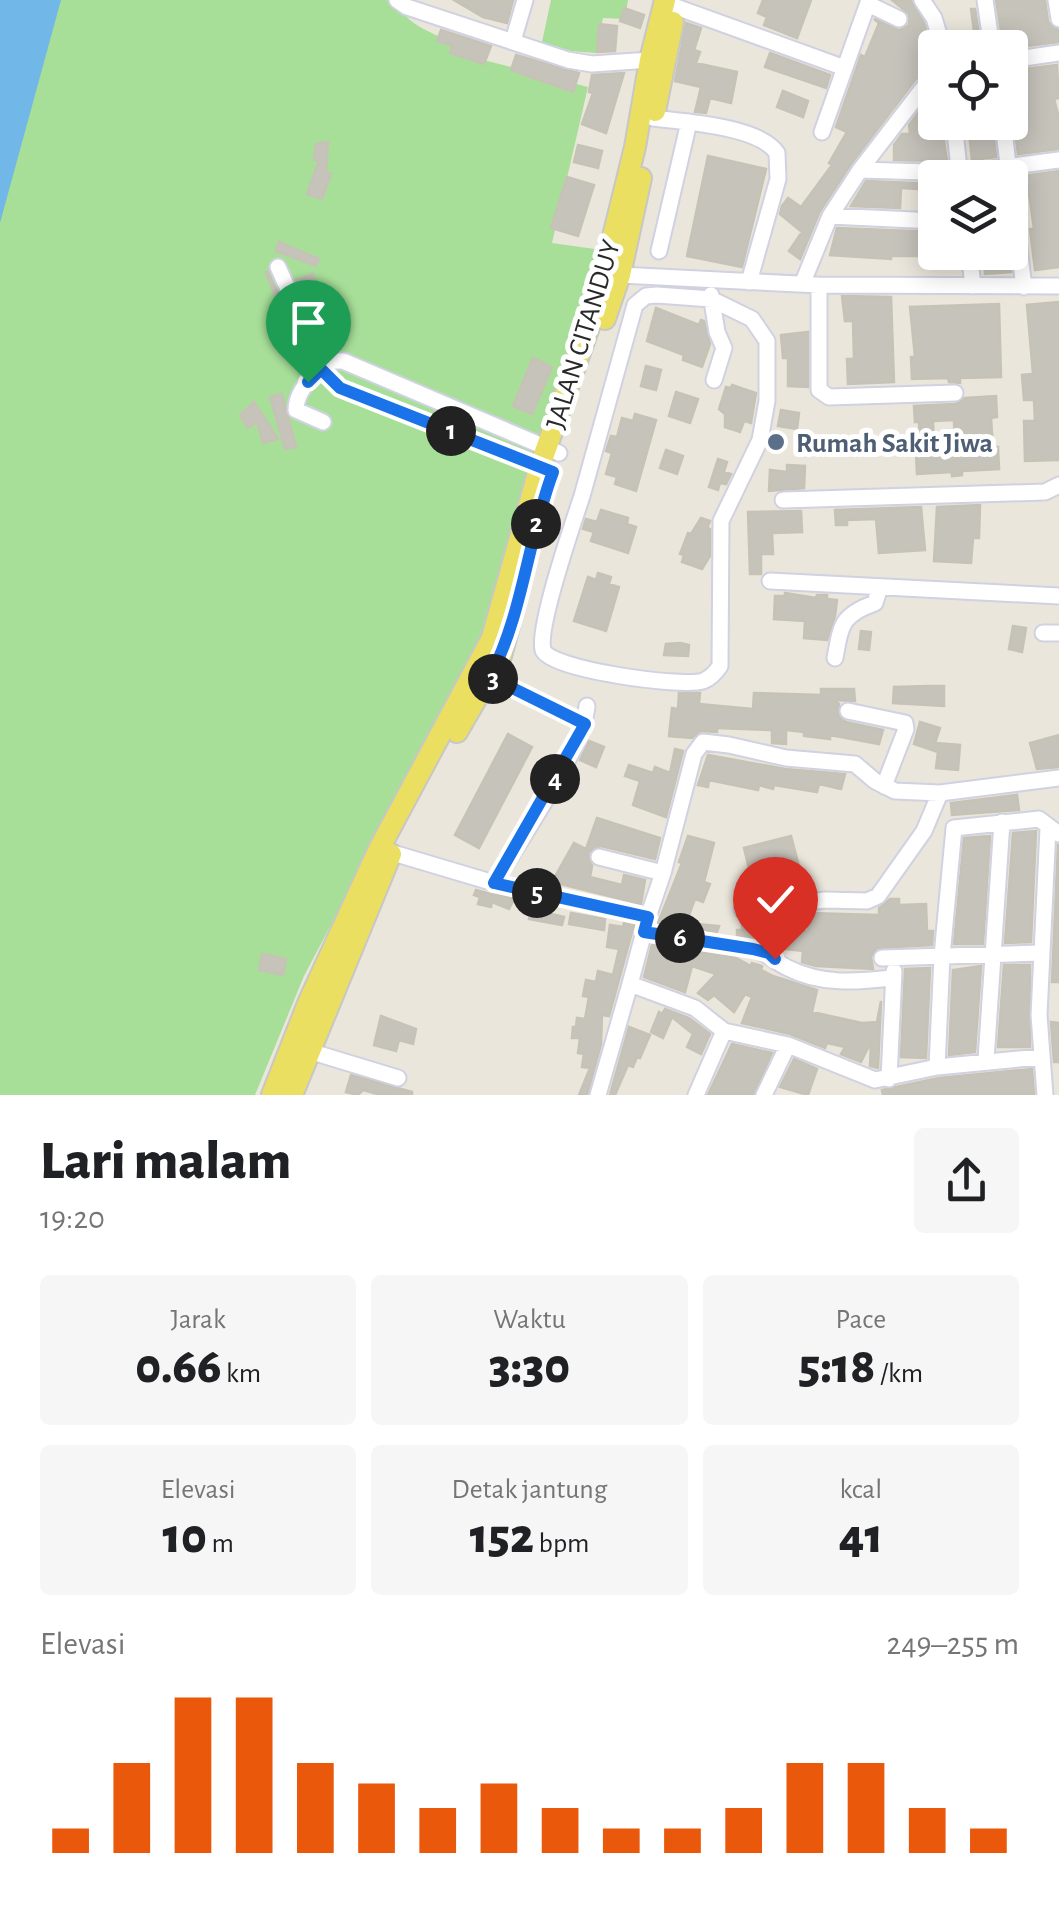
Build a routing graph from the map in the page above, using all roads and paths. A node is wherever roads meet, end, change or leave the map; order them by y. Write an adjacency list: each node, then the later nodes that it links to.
1 (397, 0): 12 (street)
2 (525, 0): 12 (street)
3 (922, 0): 10 (street)
4 (984, 0): 11 (street)
5 (1056, 0): 9 (street)
6 (673, 2): 15 (main road, JALAN CITANDUY); 16 (street); 18 (main road, JALAN CITANDUY)
7 (868, 2): 8 (street); 16 (street)
8 (899, 19)
9 (1059, 19)
10 (938, 30)
11 (989, 30)
12 (513, 41): 15 (street)
13 (1059, 54): 14 (street)
14 (1028, 58)
15 (650, 60): 43 (main road, JALAN CITANDUY)
16 (842, 66): 20 (street)
17 (918, 99): 23 (street)
18 (654, 118): 19 (street); 31 (main road, JALAN CITANDUY)
19 (690, 122): 27 (street); 33 (street)
20 (822, 132)
21 (1059, 160): 22 (street)
22 (1028, 169)
23 (860, 170): 24 (street); 25 (street)
24 (918, 173)
25 (830, 216): 26 (street); 34 (street)
26 (918, 220)
27 (658, 251)
28 (278, 266): 39 (street)
29 (971, 270): 35 (street)
30 (1022, 270): 37 (street)
31 (620, 275): 32 (street); 43 (main road, JALAN CITANDUY)
32 (712, 281): 33 (street); 38 (street)
33 (749, 282): 34 (street)
34 (811, 283): 35 (street); 41 (street)
35 (973, 286): 37 (street)
36 (1059, 286): 37 (street)
37 (1024, 287)
38 (711, 300): 38 (street); 40 (street)
39 (324, 365): 42 (street); 43 (street); 43 (street)
40 (714, 380)
41 (955, 392)
42 (322, 422)
43 (550, 459): 50 (main road, JALAN CITANDUY); 60 (main road, JALAN CITANDUY)
44 (1059, 485): 45 (street)
45 (783, 500)
46 (770, 581): 47 (street)
47 (880, 587): 48 (street); 49 (street)
48 (1059, 596)
49 (836, 658)
50 (490, 677): 53 (street); 60 (main road, JALAN CITANDUY)
51 (587, 706): 53 (street)
52 (848, 710): 56 (street)
53 (585, 724): 63 (street)
54 (1059, 778): 55 (street)
55 (1039, 784): 57 (street); 59 (street)
56 (884, 786): 57 (street); 62 (street)
57 (940, 793): 64 (street)
58 (1002, 822): 59 (street); 66 (street); 67 (street)
59 (1049, 827): 68 (street)
60 (385, 851): 63 (street); 75 (main road, JALAN CITANDUY); 81 (main road, JALAN CITANDUY)
61 (599, 857): 62 (street)
62 (663, 873): 65 (street)
63 (494, 883): 65 (street)
64 (742, 910)
65 (646, 925): 69 (street); 70 (street)
66 (992, 955): 67 (street); 68 (street); 76 (street)
67 (942, 956): 69 (street); 78 (street)
68 (1047, 958): 71 (street)
69 (892, 978): 80 (street)
70 (630, 984): 73 (street); 83 (street)
71 (1039, 1014): 72 (street); 77 (street)
72 (1059, 1014)
73 (724, 1031): 74 (street); 84 (street)
74 (788, 1045): 80 (street); 85 (street)
75 (310, 1051): 79 (street); 82 (main road, JALAN CITANDUY)
76 (986, 1060): 77 (street); 78 (street)
77 (1047, 1066): 86 (street)
78 (936, 1067): 80 (street)
79 (398, 1078)
80 (880, 1085)
81 (272, 1095)
82 (292, 1095)
83 (598, 1095)
84 (696, 1095)
85 (764, 1095)
86 (1046, 1095)

